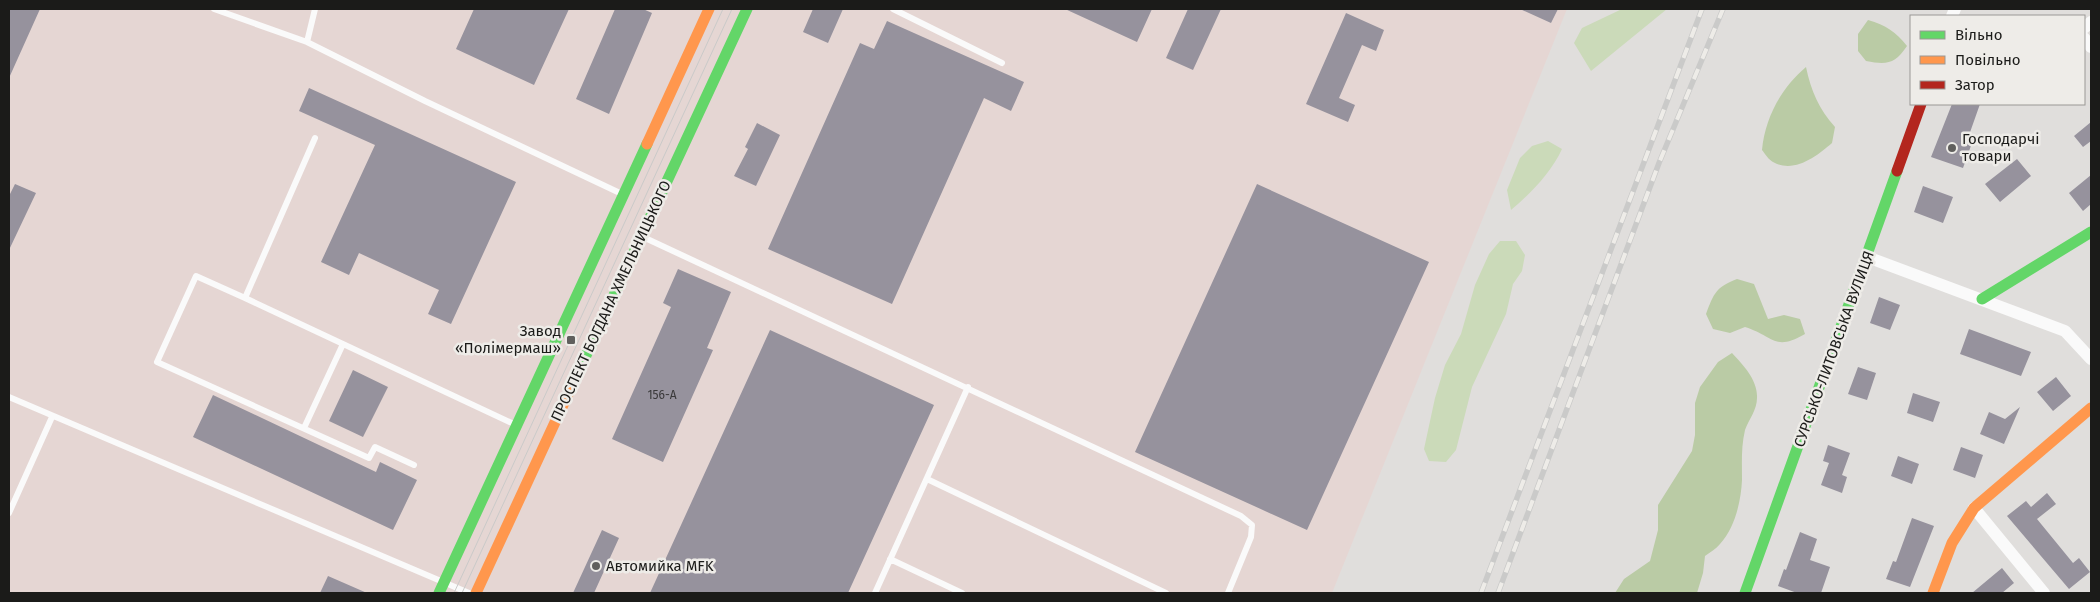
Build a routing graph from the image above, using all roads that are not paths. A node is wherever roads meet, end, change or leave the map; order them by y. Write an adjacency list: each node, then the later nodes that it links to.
1 (217, 9): 6 (lane)
2 (315, 9): 6 (lane)
3 (709, 9): 10 (main road)
4 (747, 9): 12 (main road, ПРОСПЕКТ БОГДАНА ХМЕЛЬНИЦЬКОГО)
5 (893, 9): 7 (lane)
6 (307, 42): 10 (lane)
7 (1002, 63)
8 (1921, 105): 13 (main road, СУРСЬКО-ЛИТОВСЬКА ВУЛИЦЯ)
9 (315, 138): 14 (lane)
10 (623, 195): 22 (main road)
11 (2091, 232): 15 (main road)
12 (641, 236): 18 (lane); 31 (main road, ПРОСПЕКТ БОГДАНА ХМЕЛЬНИЦЬКОГО)
13 (1867, 257): 15 (street); 36 (main road, СУРСЬКО-ЛИТОВСЬКА ВУЛИЦЯ)
14 (244, 298): 16 (lane); 23 (lane)
15 (1982, 299): 17 (street)
16 (342, 344): 22 (lane); 23 (lane)
17 (2091, 359)
18 (968, 387): 25 (lane); 35 (lane)
19 (9, 397): 21 (lane)
20 (2091, 408): 26 (main road)
21 (52, 417): 27 (lane); 29 (lane)
22 (517, 425): 29 (main road)
23 (304, 428): 24 (lane)
24 (414, 465)
25 (926, 479): 28 (lane); 34 (lane)
26 (1974, 508): 37 (main road); 38 (street)
27 (9, 513)
28 (890, 559): 32 (lane); 33 (lane)
29 (441, 588): 30 (lane)
30 (468, 593)
31 (476, 593)
32 (875, 593)
33 (962, 593)
34 (1166, 593)
35 (1228, 593)
36 (1745, 593)
37 (1933, 593)
38 (2044, 593)

